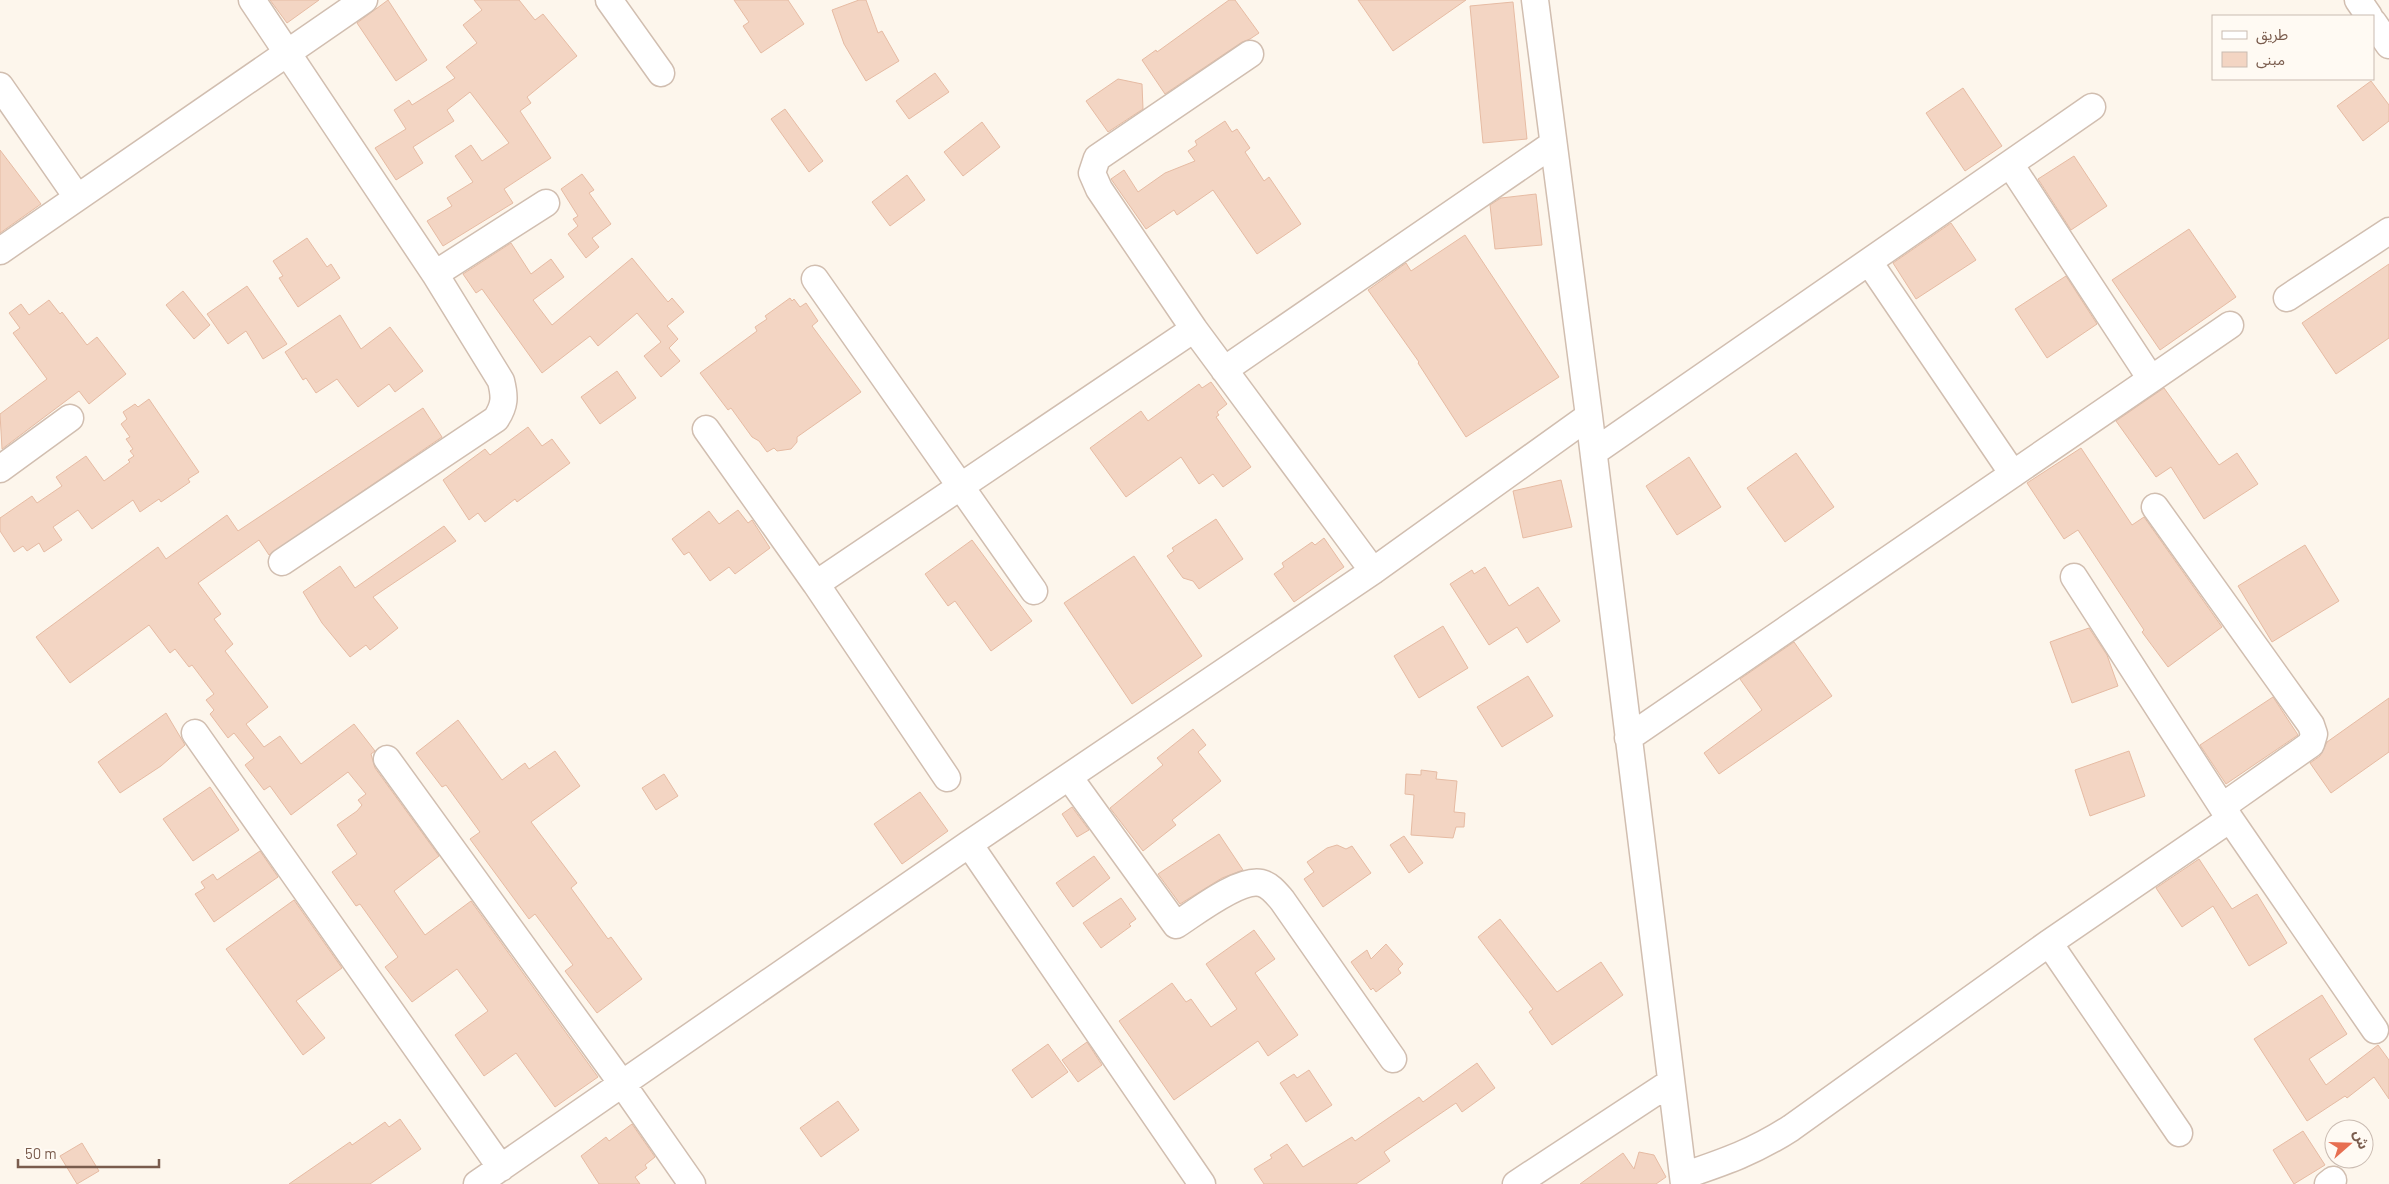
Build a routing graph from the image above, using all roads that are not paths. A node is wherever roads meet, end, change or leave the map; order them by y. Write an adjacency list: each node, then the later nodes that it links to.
1 (252, 0): 9 (street)
2 (364, 0): 9 (street)
3 (610, 0): 11 (street)
4 (1536, 0): 14 (street)
5 (2358, 0): 6 (street)
6 (2368, 15)
7 (2374, 23): 8 (street)
8 (2389, 45)
9 (289, 53): 16 (street); 21 (street)
10 (1250, 54): 25 (street)
11 (661, 73)
12 (0, 86): 16 (street)
13 (2092, 108): 15 (street)
14 (1554, 144): 26 (street); 28 (street)
15 (2010, 164): 20 (street); 27 (street)
16 (77, 197): 19 (street)
17 (546, 203): 21 (street)
18 (2389, 231): 23 (street)
19 (0, 251)
20 (1868, 262): 31 (street); 33 (street)
21 (435, 274): 36 (street)
22 (815, 279): 34 (street)
23 (2287, 298)
24 (2230, 325): 27 (street)
25 (1194, 329): 26 (street); 34 (street)
26 (1224, 370): 37 (street)
27 (2151, 380): 33 (street)
28 (1589, 416): 31 (street); 37 (street)
29 (70, 418): 32 (street)
30 (706, 429): 39 (street)
31 (1594, 452): 42 (street)
32 (0, 469)
33 (2013, 474): 42 (street)
34 (960, 488): 39 (street); 40 (street)
35 (2155, 507): 46 (street)
36 (282, 562)
37 (1373, 571): 45 (street)
38 (2074, 577): 46 (street)
39 (816, 584): 44 (street)
40 (1034, 591)
41 (195, 733): 54 (street)
42 (1628, 738): 51 (street)
43 (387, 759): 52 (street)
44 (947, 778)
45 (1069, 778): 47 (street); 50 (street)
46 (2227, 813): 48 (street); 49 (street)
47 (969, 844): 52 (street); 58 (street)
48 (2049, 943): 53 (street); 55 (street)
49 (2376, 1030)
50 (1393, 1059)
51 (1671, 1082): 55 (street); 59 (street)
52 (623, 1085): 54 (street); 57 (street)
53 (2179, 1133)
54 (501, 1168): 56 (street)
55 (1683, 1180)
56 (477, 1184)
57 (692, 1184)
58 (1202, 1184)
59 (1516, 1184)

